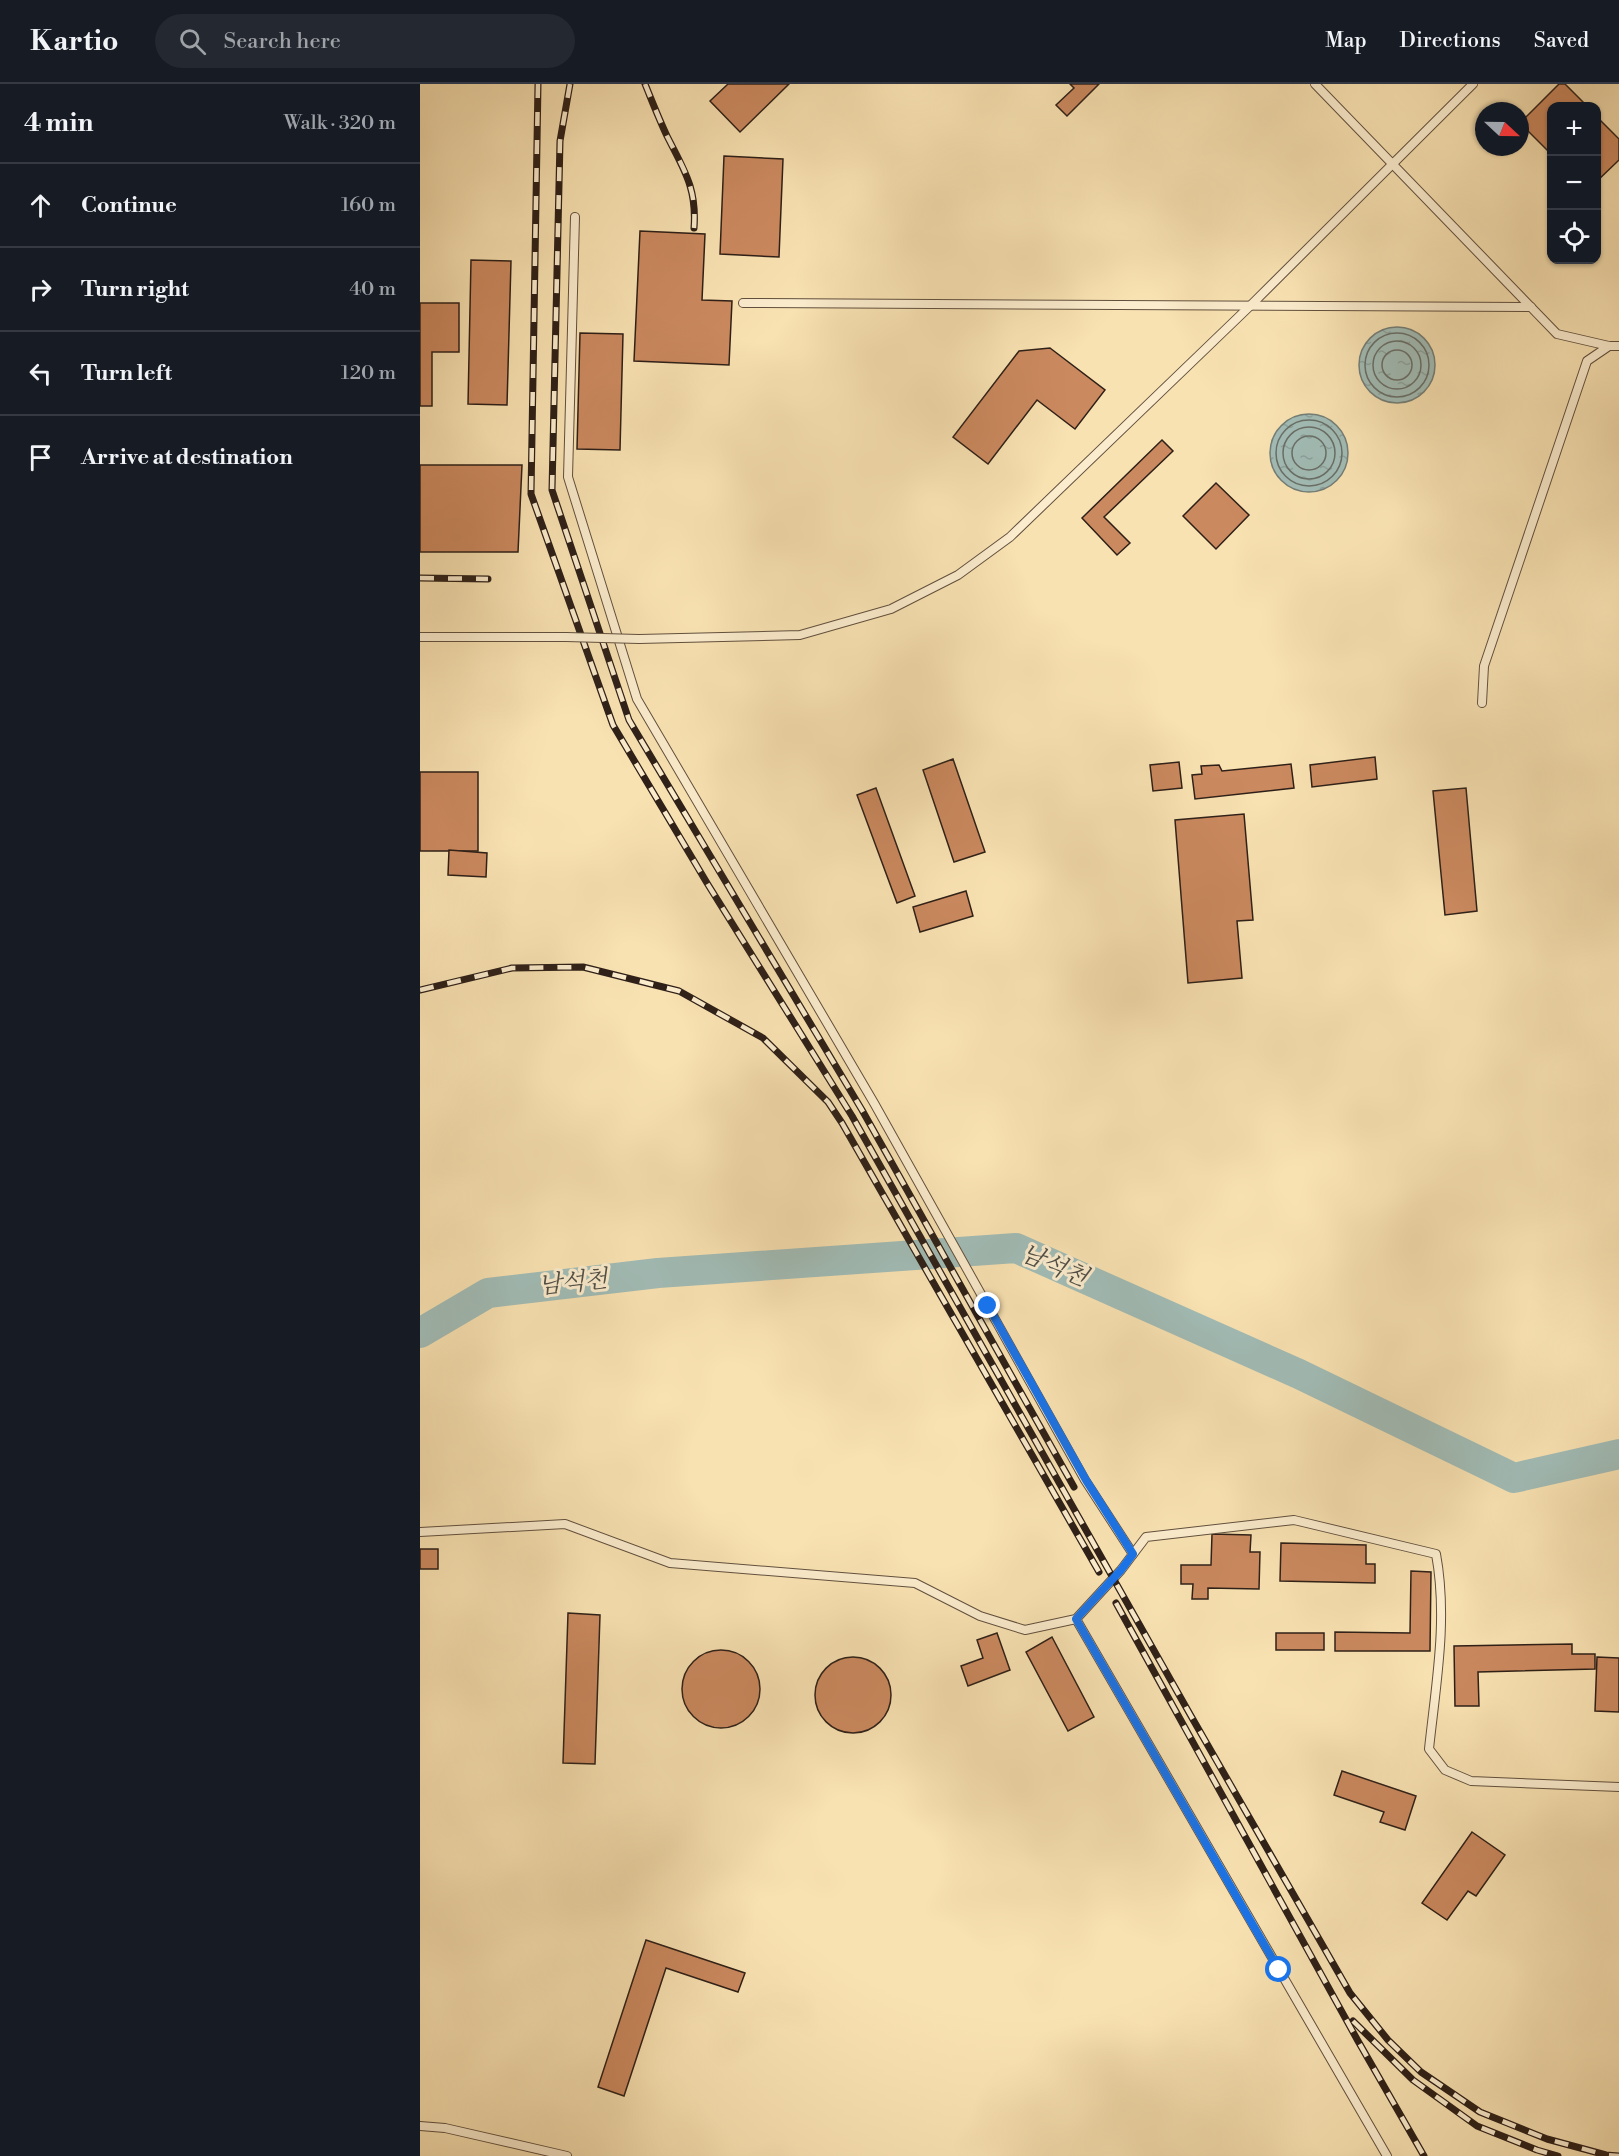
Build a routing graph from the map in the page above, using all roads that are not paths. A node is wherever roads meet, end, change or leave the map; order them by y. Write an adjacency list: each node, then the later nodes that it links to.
1 (1315, 84): 3 (lane)
2 (1473, 84): 3 (lane)
3 (1393, 163): 6 (lane); 7 (lane)
4 (575, 217): 12 (lane)
5 (743, 303): 6 (lane)
6 (1250, 306): 7 (lane); 9 (lane, bridge)
7 (1531, 307): 8 (lane)
8 (1614, 346): 10 (lane)
9 (420, 637)
10 (1482, 703)
11 (420, 1532): 13 (lane)
12 (1133, 1554): 13 (lane); 14 (lane)
13 (1076, 1619): 17 (lane)
14 (1619, 1787)
15 (420, 2126): 16 (lane)
16 (567, 2156)
17 (1387, 2156)

